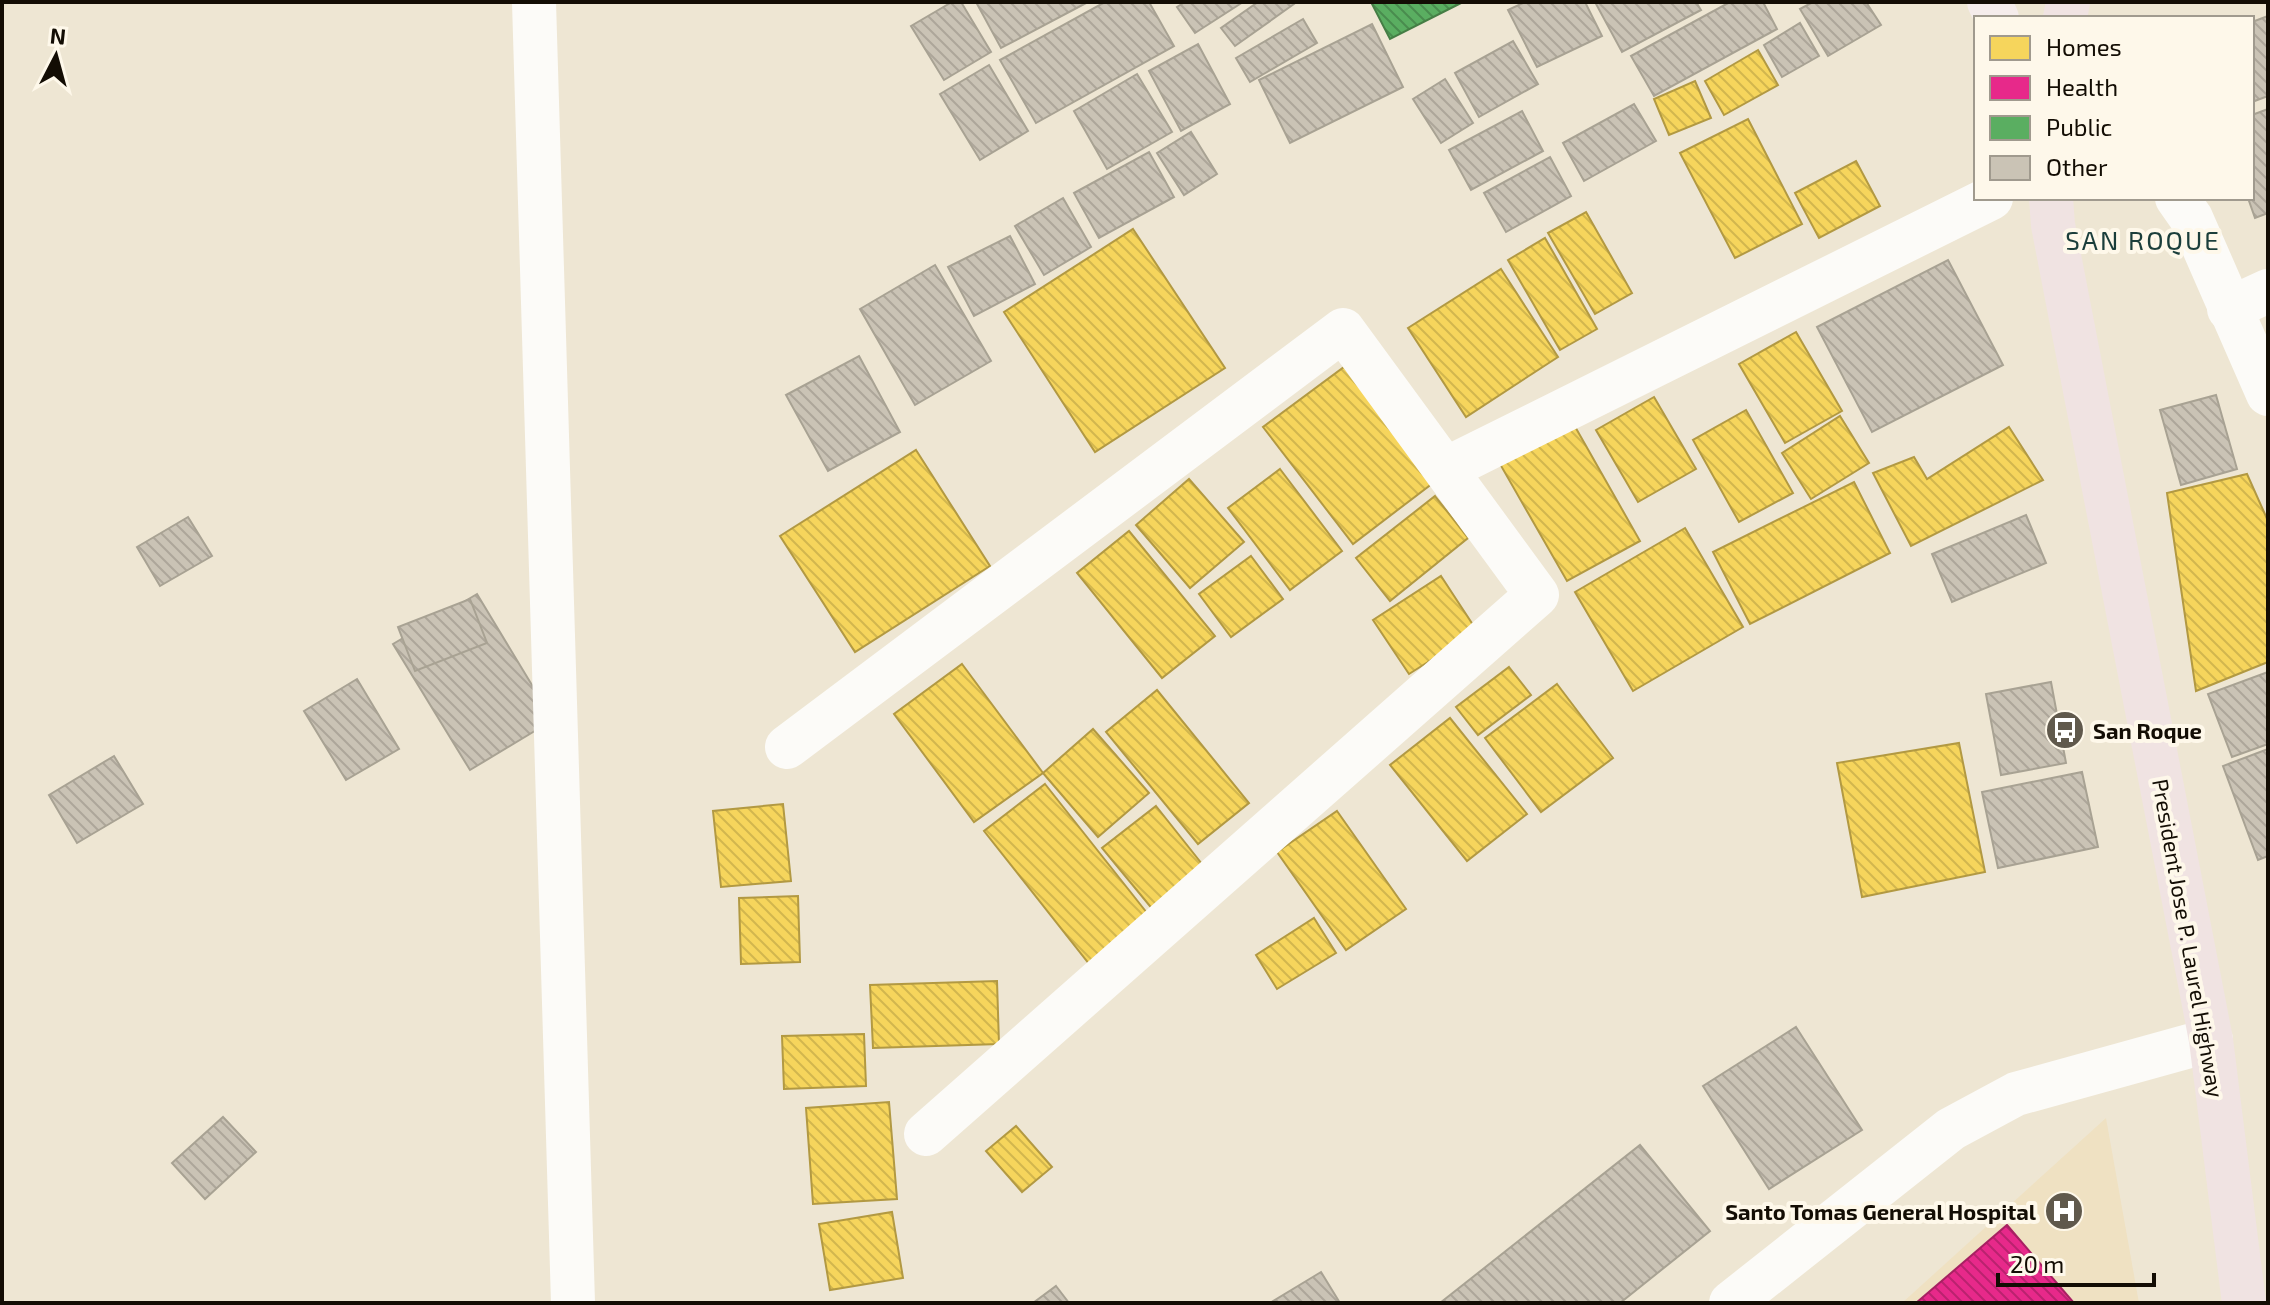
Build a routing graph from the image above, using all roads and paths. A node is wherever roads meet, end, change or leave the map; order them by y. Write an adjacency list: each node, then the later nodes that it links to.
1 (534, 2): 11 (street)
2 (1987, 200): 7 (street)
3 (2051, 200): 9 (highway, President Jose P. Laurel Highway)
4 (2178, 200): 5 (street)
5 (2249, 300): 6 (street)
6 (2268, 394)
7 (1446, 469): 8 (street); 10 (street)
8 (787, 747)
9 (2211, 1040): 12 (street); 13 (highway, President Jose P. Laurel Highway)
10 (926, 1134)
11 (573, 1303)
12 (1731, 1303)
13 (2244, 1303)

